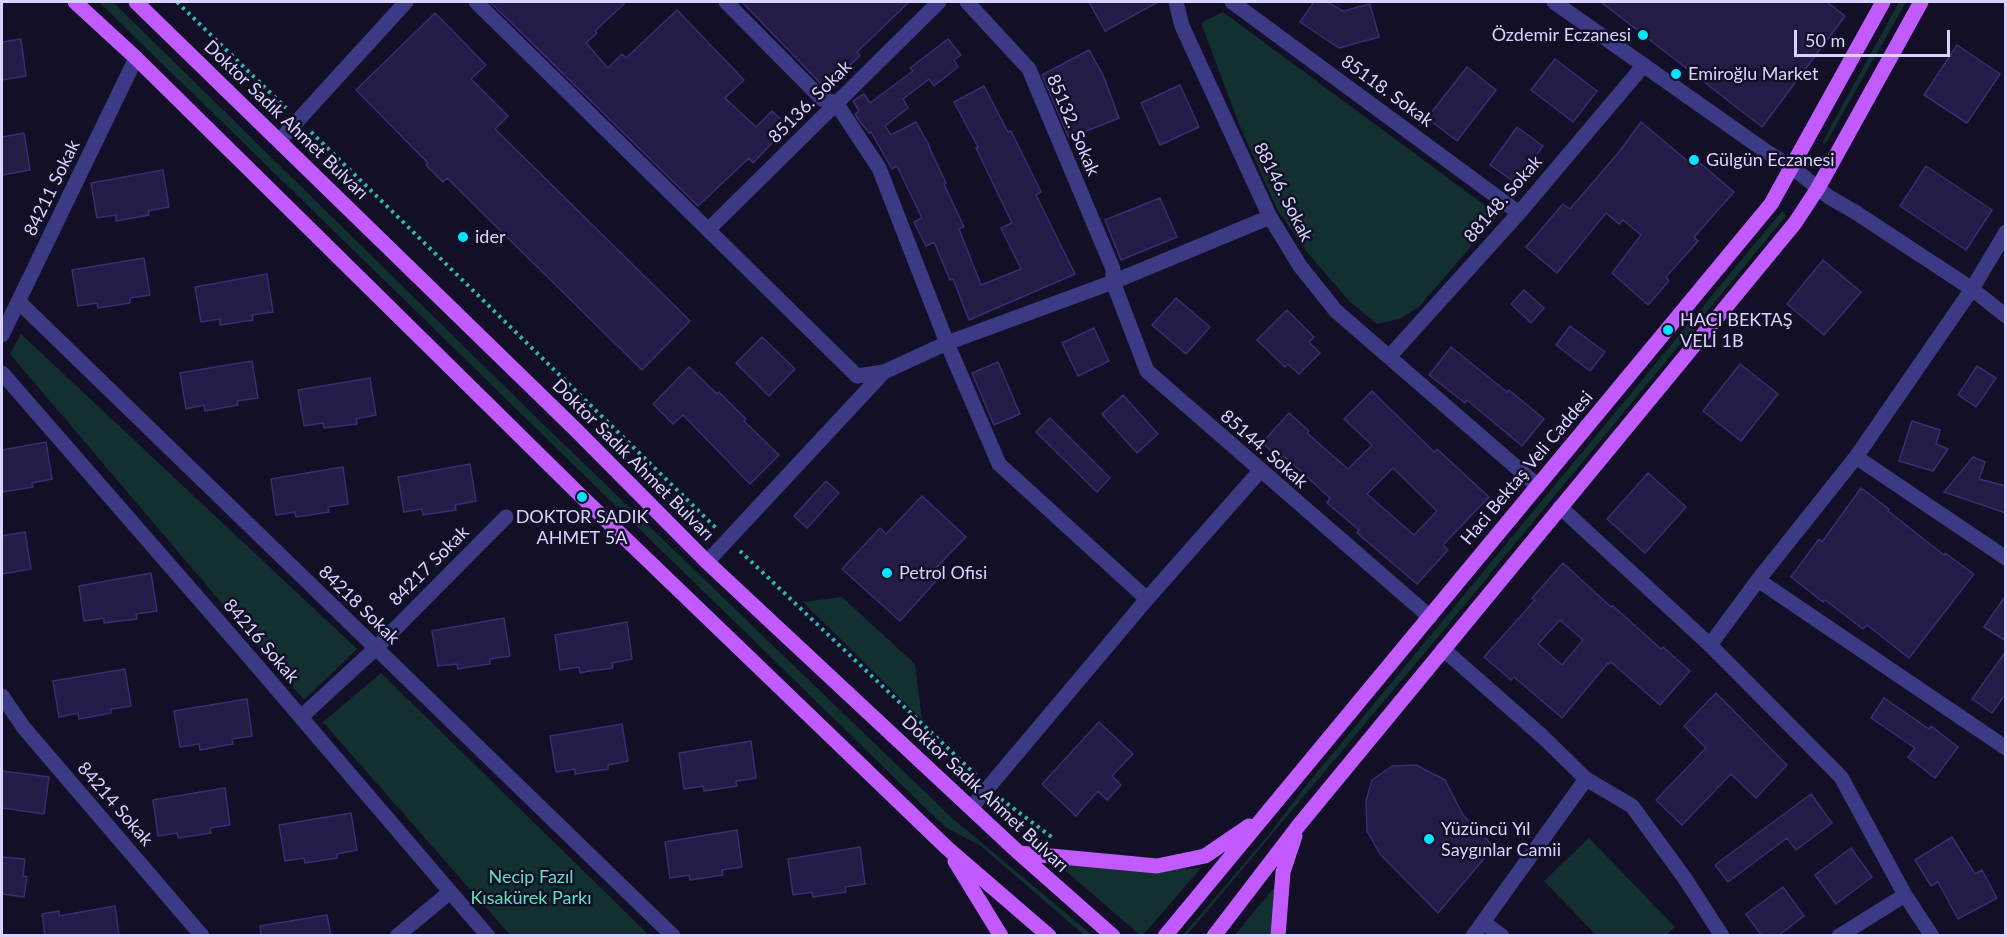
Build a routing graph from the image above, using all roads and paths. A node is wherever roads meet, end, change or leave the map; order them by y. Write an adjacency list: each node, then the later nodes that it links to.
1 (75, 2): 14 (main road)
2 (136, 2): 19 (main road, Doktor Sadık Ahmet Bulvarı)
3 (177, 2): 17 (path)
4 (406, 2): 19 (street)
5 (476, 2): 24 (street)
6 (726, 2): 16 (street)
7 (939, 2): 16 (street, 85136. Sokak)
8 (967, 2): 26 (street, 85132. Sokak)
9 (1176, 2): 23 (street, 88146. Sokak)
10 (1232, 2): 22 (street, 85118. Sokak)
11 (1554, 2): 15 (street)
12 (1884, 2): 20 (main road, Haci Bektaş Veli Caddesi)
13 (1922, 2): 21 (main road)
14 (136, 58): 28 (street, 84211 Sokak); 58 (main road)
15 (1644, 65): 20 (street); 22 (street, 88148. Sokak)
16 (836, 103): 24 (street, 85136. Sokak); 31 (street)
17 (289, 111)
18 (312, 133): 40 (path)
19 (279, 141): 42 (main road, Doktor Sadık Ahmet Bulvarı)
20 (1793, 168): 21 (street); 37 (main road, Haci Bektaş Veli Caddesi)
21 (1818, 188): 27 (street); 38 (main road)
22 (1519, 213): 32 (street, 88148. Sokak)
23 (1270, 218): 26 (street); 32 (street, 88146. Sokak)
24 (708, 230): 33 (street)
25 (2006, 232): 27 (street)
26 (1113, 282): 31 (street); 36 (street, 85144. Sokak)
27 (1972, 289): 29 (street); 35 (street)
28 (19, 302): 30 (street, 84211 Sokak); 47 (street, 84218 Sokak)
29 (2006, 316)
30 (2, 335)
31 (947, 344): 33 (street); 44 (street)
32 (1389, 357): 37 (street, 88146. Sokak)
33 (884, 372): 40 (street)
34 (2, 373): 50 (street, 84216 Sokak)
35 (1856, 457): 41 (street); 43 (street)
36 (1260, 471): 44 (street); 45 (street, 85144. Sokak)
37 (1538, 486): 45 (main road, Haci Bektaş Veli Caddesi)
38 (1560, 507): 46 (street); 48 (main road)
39 (506, 517): 47 (street, 84217 Sokak)
40 (728, 540): 42 (street); 53 (path)
41 (2006, 558)
42 (707, 562): 54 (main road, Doktor Sadık Ahmet Bulvarı)
43 (1758, 580): 46 (street); 51 (street)
44 (1147, 599): 53 (street)
45 (1430, 617): 55 (main road, Haci Bektaş Veli Caddesi)
46 (1710, 645): 61 (street)
47 (376, 648): 50 (street, 84217 Sokak); 66 (street, 84218 Sokak)
48 (1443, 649): 52 (street); 56 (main road)
49 (2, 696): 63 (street, 84214 Sokak)
50 (301, 717): 60 (street, 84216 Sokak)
51 (2006, 748)
52 (1586, 779): 62 (street); 75 (street)
53 (988, 787): 54 (street); 57 (path)
54 (971, 808): 59 (main road, Doktor Sadık Ahmet Bulvarı)
55 (1264, 816): 59 (main road); 70 (main road, Haci Bektaş Veli Caddesi)
56 (1299, 825): 71 (main road); 72 (main road)
57 (1061, 845)
58 (948, 848): 67 (main road); 68 (main road)
59 (1019, 853): 69 (main road, Doktor Sadık Ahmet Bulvarı)
60 (450, 892): 64 (street); 65 (street, 84216 Sokak)
61 (1905, 895): 76 (street); 77 (street)
62 (1483, 922): 73 (street); 74 (street)
63 (202, 936)
64 (397, 936)
65 (488, 936)
66 (673, 936)
67 (1001, 936)
68 (1049, 936)
69 (1113, 936)
70 (1165, 936)
71 (1214, 936)
72 (1278, 936)
73 (1473, 936)
74 (1502, 936)
75 (1722, 936)
76 (1839, 936)
77 (1932, 936)

